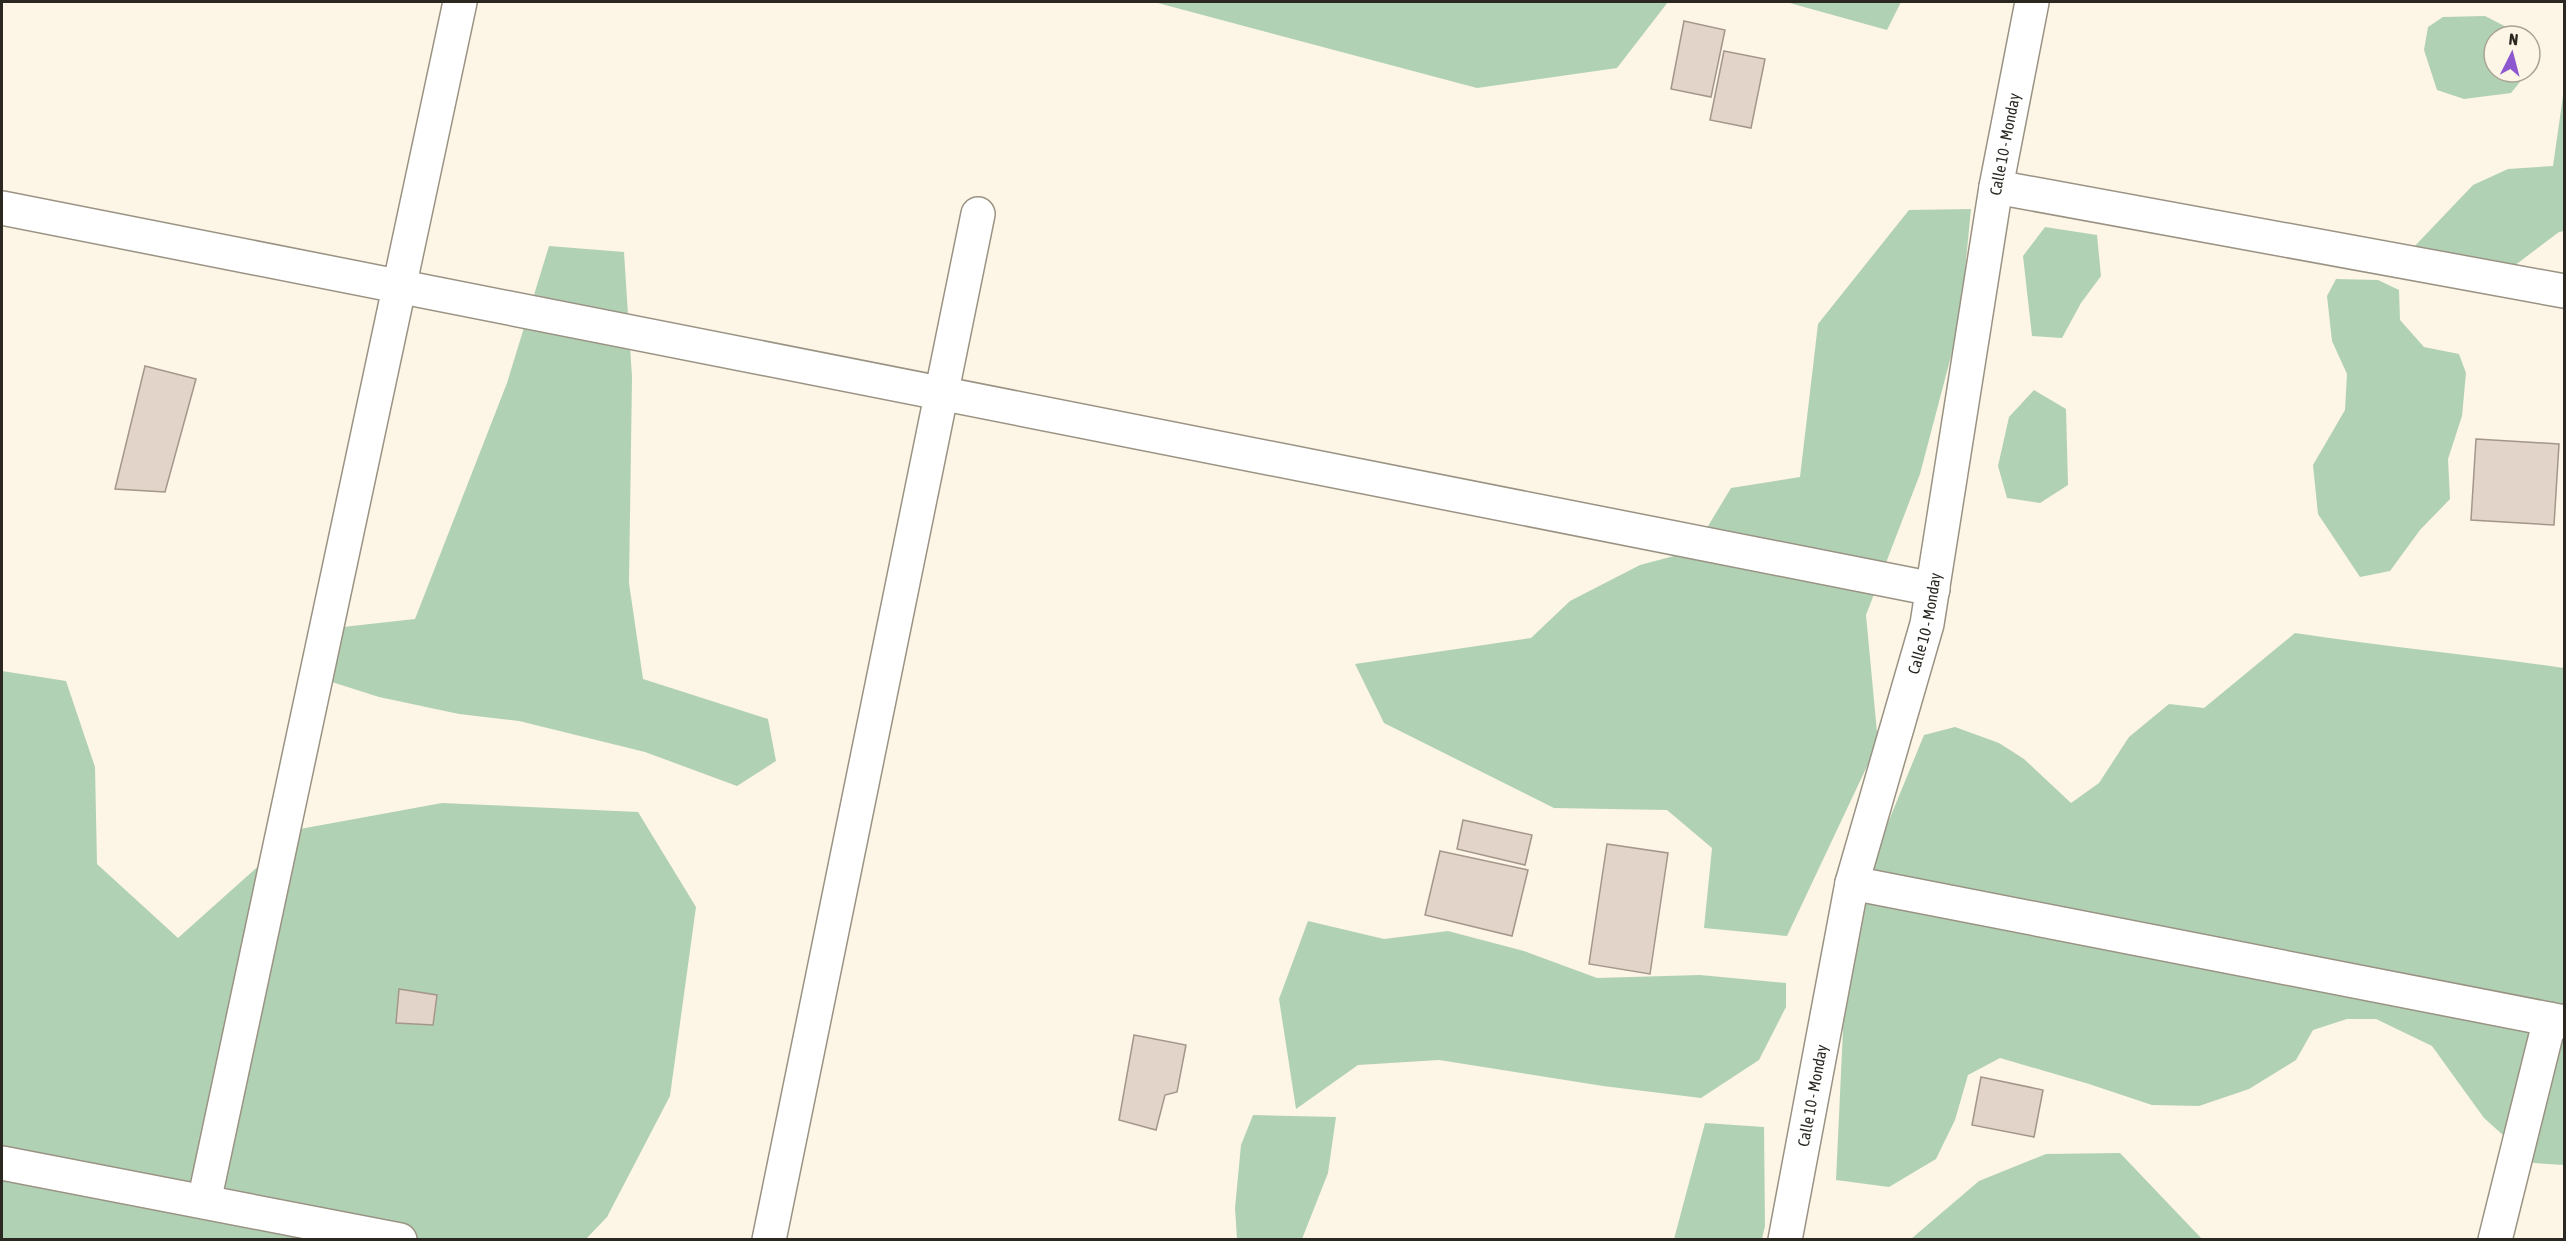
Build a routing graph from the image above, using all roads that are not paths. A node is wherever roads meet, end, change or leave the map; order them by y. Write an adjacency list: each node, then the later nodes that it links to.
1 (460, 2): 6 (street)
2 (2032, 2): 3 (street, Calle 10 - Monday)
3 (1996, 187): 7 (street); 9 (street, Calle 10 - Monday)
4 (2, 208): 6 (street)
5 (978, 214): 8 (street)
6 (399, 287): 8 (street); 13 (street)
7 (2565, 291)
8 (942, 394): 9 (street); 15 (street)
9 (1933, 589): 10 (street, Calle 10 - Monday)
10 (1852, 883): 11 (street); 16 (street, Calle 10 - Monday)
11 (2558, 1020): 17 (street)
12 (2, 1163): 13 (street)
13 (204, 1202): 14 (street)
14 (400, 1239)
15 (769, 1239)
16 (1785, 1239)
17 (2495, 1239)

